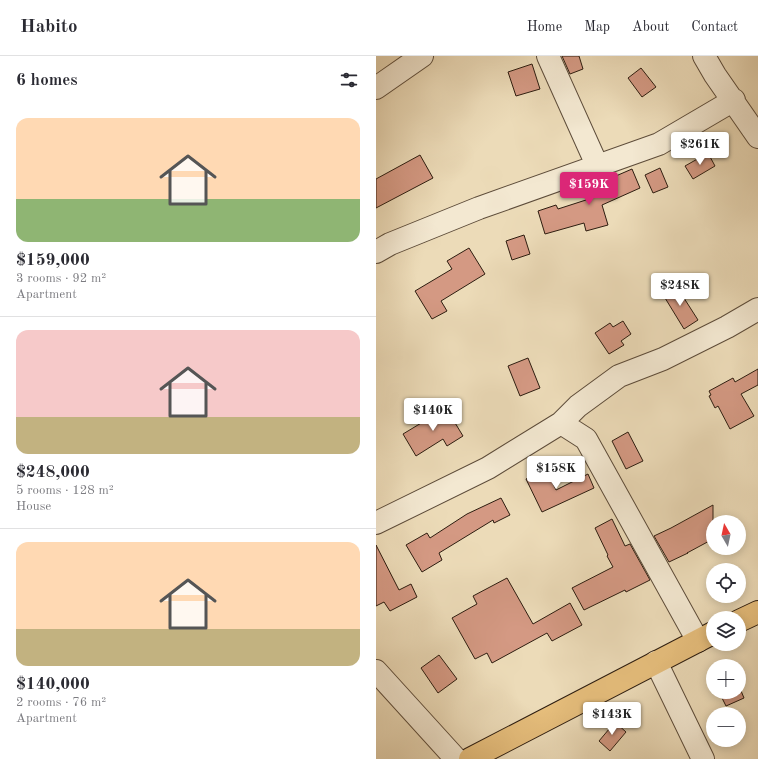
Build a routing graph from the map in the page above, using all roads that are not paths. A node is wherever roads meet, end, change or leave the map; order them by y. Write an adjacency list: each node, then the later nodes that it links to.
1 (422, 56): 4 (street)
2 (548, 56): 7 (street)
3 (704, 56): 5 (street)
4 (376, 88)
5 (734, 100): 6 (street); 7 (street)
6 (758, 137)
7 (597, 165): 8 (street)
8 (376, 252)
9 (758, 309): 10 (street)
10 (561, 423): 11 (street); 14 (street)
11 (376, 523)
12 (758, 612): 13 (main road)
13 (746, 618)
14 (706, 637): 15 (main road)
15 (656, 662): 18 (main road); 19 (street)
16 (376, 671): 17 (street)
17 (456, 759)
18 (470, 759)
19 (703, 759)

